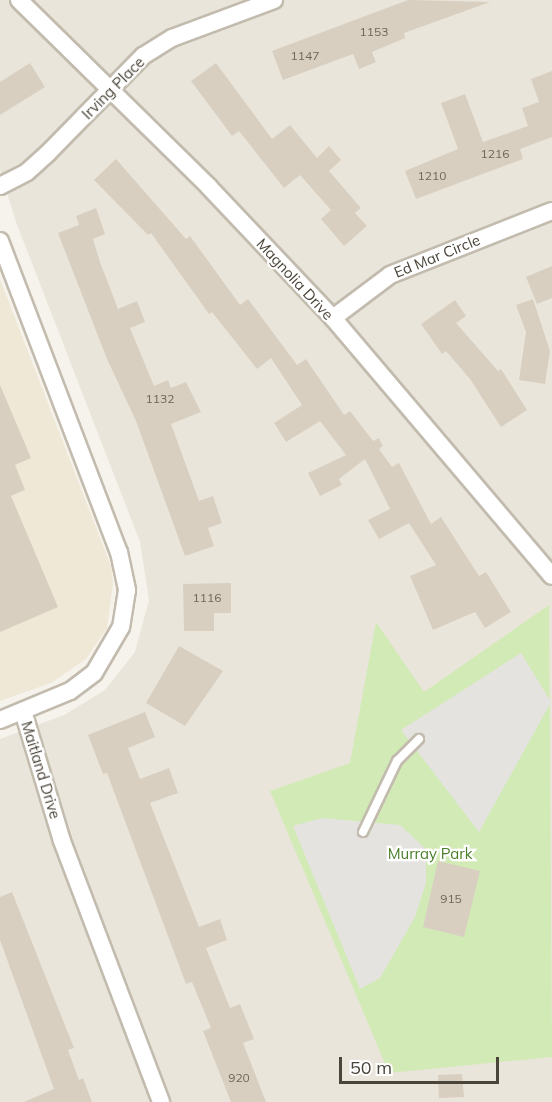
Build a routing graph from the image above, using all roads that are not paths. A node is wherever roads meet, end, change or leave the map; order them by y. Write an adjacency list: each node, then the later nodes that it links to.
1 (19, 0): 3 (street, Magnolia Drive)
2 (274, 0): 3 (street, Irving Place)
3 (110, 89): 4 (street, Irving Place); 7 (street, Magnolia Drive)
4 (0, 186)
5 (552, 211): 7 (street, Ed Mar Circle)
6 (0, 241): 10 (street, Maitland Drive)
7 (333, 318): 8 (street, Magnolia Drive)
8 (546, 556): 9 (street, Magnolia Drive)
9 (552, 576)
10 (23, 711): 11 (street); 14 (street, Maitland Drive)
11 (0, 720)
12 (419, 739): 13 (lane)
13 (363, 832)
14 (161, 1102)

